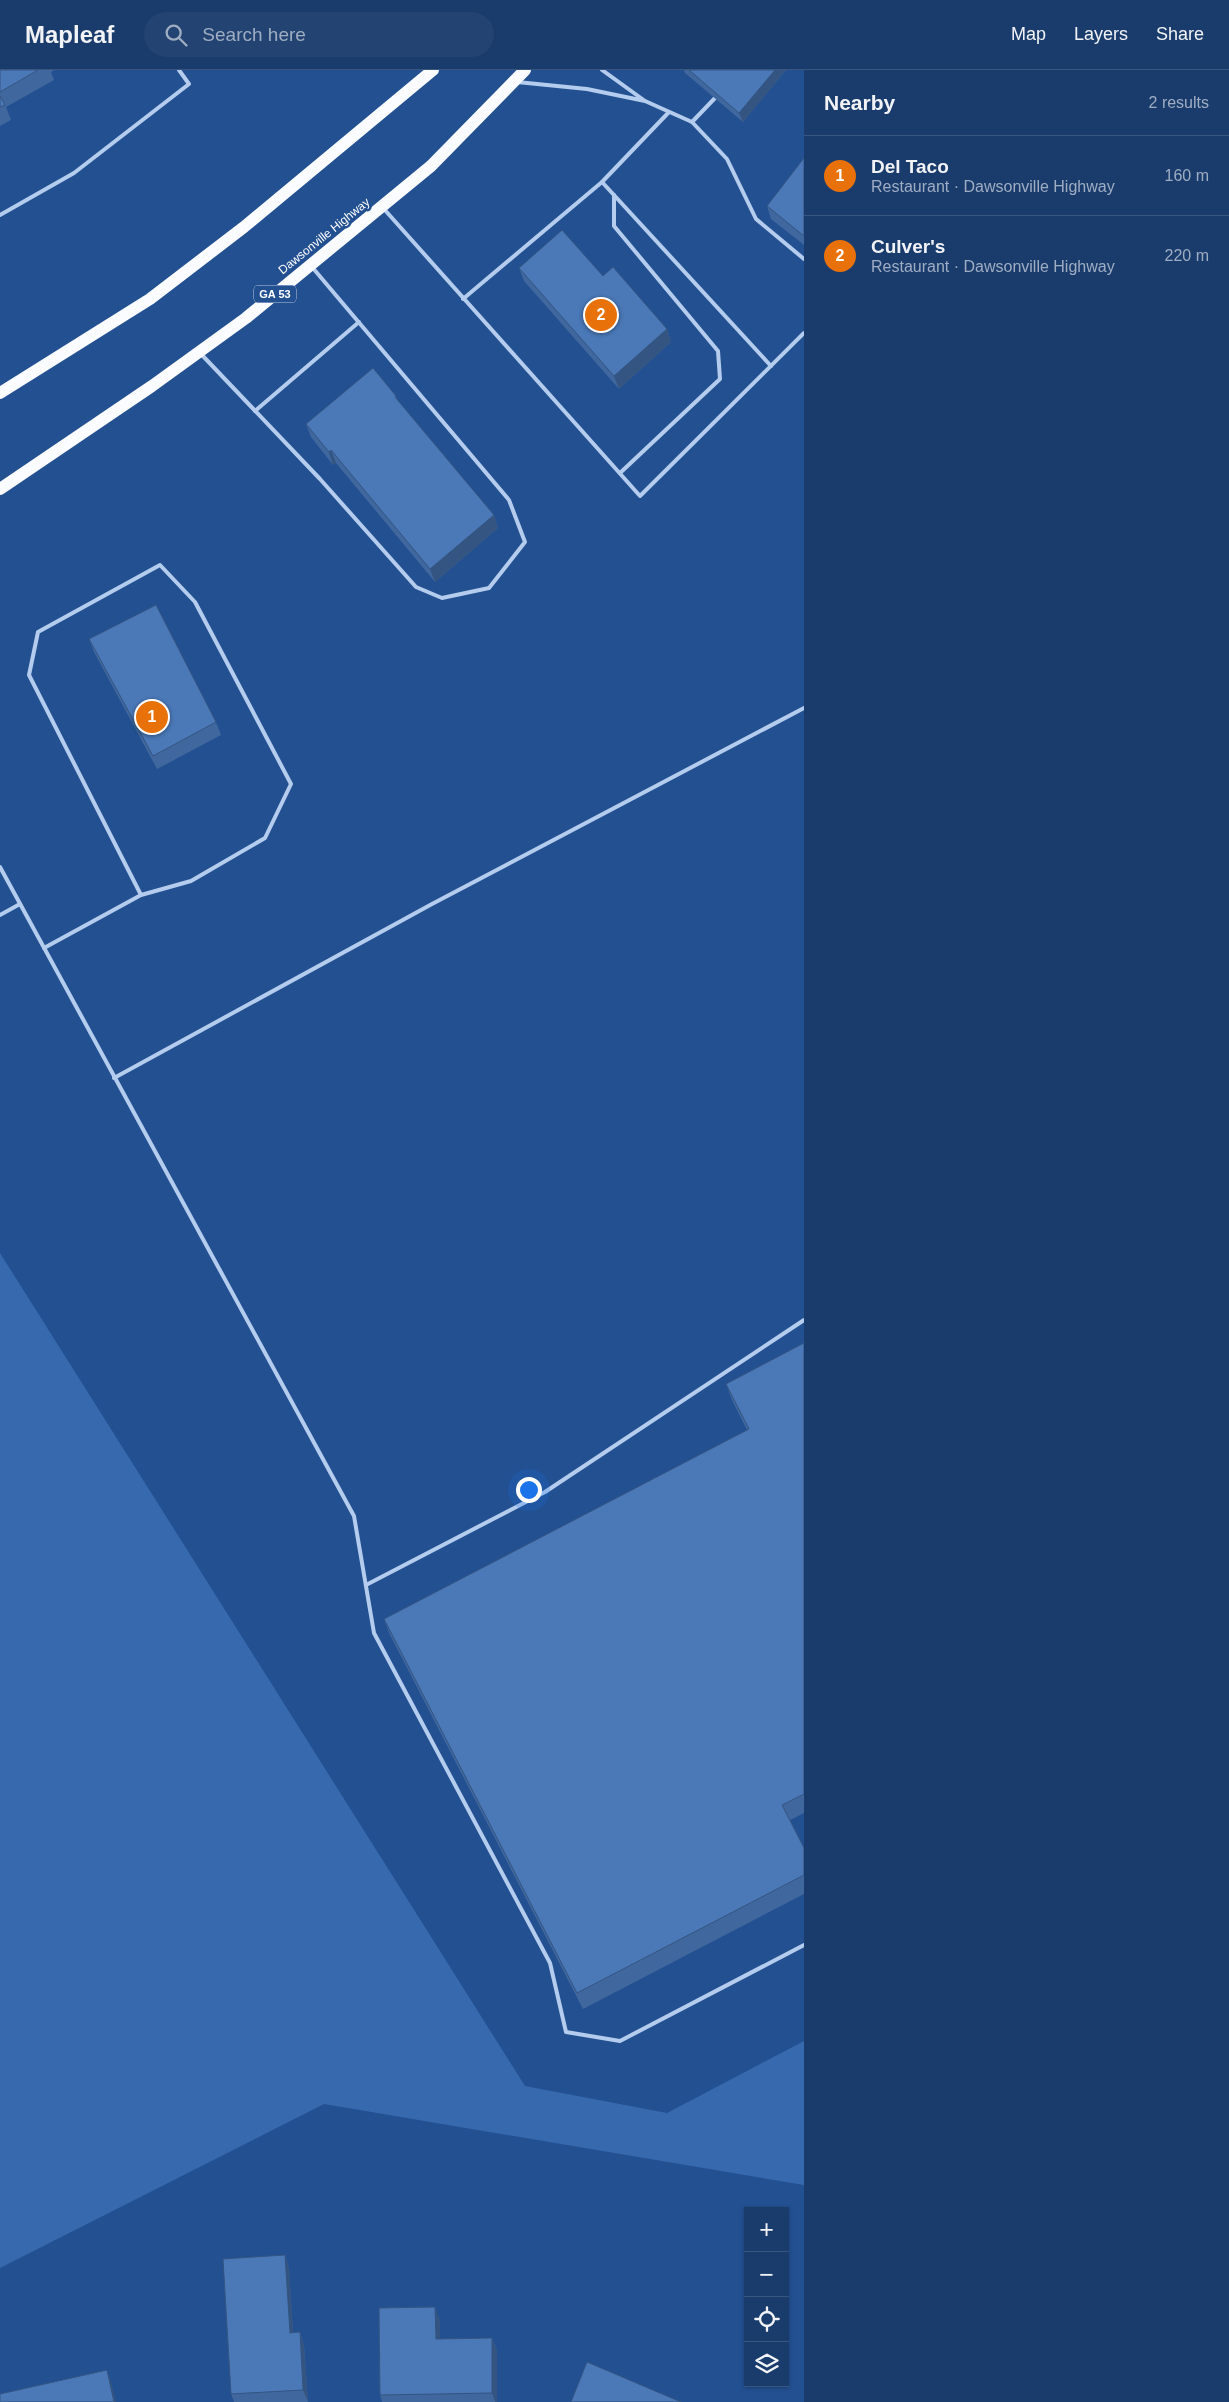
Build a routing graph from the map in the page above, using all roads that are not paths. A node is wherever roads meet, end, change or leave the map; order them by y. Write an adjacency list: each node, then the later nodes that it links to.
1 (179, 70): 13 (lane)
2 (433, 70): 21 (main road)
3 (525, 70): 5 (main road, Dawsonville Highway / GA 53)
4 (602, 70): 7 (lane)
5 (515, 82): 7 (lane); 12 (main road, Dawsonville Highway / GA 53)
6 (715, 98): 9 (lane)
7 (645, 101): 8 (lane)
8 (669, 112): 9 (lane); 10 (lane)
9 (692, 122): 14 (lane)
10 (602, 182): 11 (lane); 16 (lane)
11 (614, 195): 20 (lane); 23 (lane)
12 (382, 207): 15 (main road, Dawsonville Highway / GA 53); 16 (lane)
13 (0, 215)
14 (804, 259)
15 (310, 265): 17 (lane); 19 (main road, Dawsonville Highway / GA 53)
16 (463, 299): 23 (lane)
17 (359, 322): 22 (lane); 22 (lane)
18 (804, 333): 20 (lane)
19 (199, 352): 22 (lane); 24 (main road, Dawsonville Highway / GA 53)
20 (772, 366): 23 (lane)
21 (0, 393)
22 (255, 411)
23 (620, 473)
24 (0, 488)
25 (804, 708): 31 (lane)
26 (0, 867): 28 (lane)
27 (141, 895): 27 (lane); 30 (lane)
28 (20, 904): 29 (lane); 30 (lane)
29 (0, 915)
30 (44, 948): 31 (lane)
31 (114, 1078): 33 (lane)
32 (804, 1320): 33 (lane)
33 (366, 1585): 34 (lane)
34 (804, 1945)

